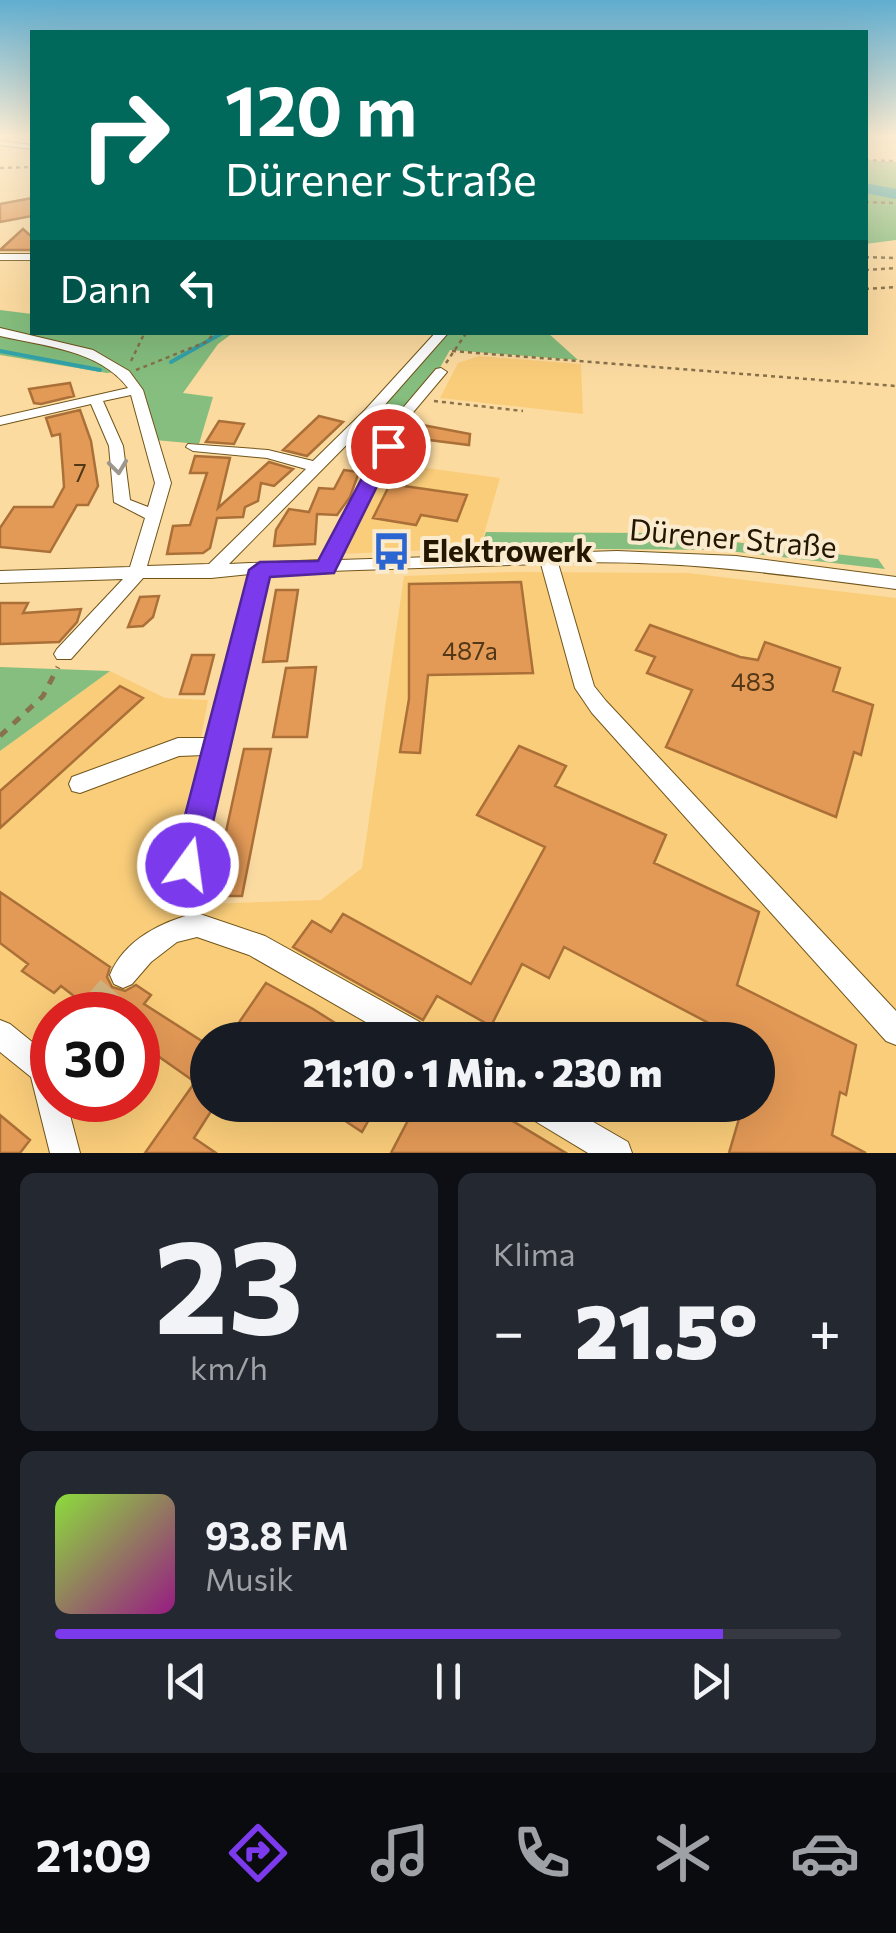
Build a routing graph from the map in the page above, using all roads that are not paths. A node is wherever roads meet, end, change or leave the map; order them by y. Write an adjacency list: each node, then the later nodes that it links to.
1 (0, 256): 2 (street)
2 (30, 258)
3 (0, 332): 6 (street)
4 (439, 335): 10 (street)
5 (441, 372): 13 (street)
6 (136, 390): 7 (street); 11 (street)
7 (96, 400): 8 (street); 11 (street, one-way to 11)
8 (0, 421)
9 (193, 447): 10 (street)
10 (317, 466): 15 (street)
11 (154, 516): 16 (street)
12 (548, 557): 13 (street, Dürener Straße); 18 (street, Dürener Straße); 25 (street)
13 (326, 568): 14 (street, Dürener Straße)
14 (260, 570): 15 (street, Dürener Straße); 20 (street)
15 (212, 572): 16 (street, Dürener Straße)
16 (136, 575): 17 (street, Dürener Straße); 19 (street)
17 (0, 577)
18 (896, 583)
19 (64, 654)
20 (217, 746): 21 (street); 22 (street)
21 (80, 784)
22 (180, 896)
23 (123, 975): 24 (street)
24 (392, 1022)
25 (896, 1032)
26 (0, 1034): 27 (street)
27 (30, 1052)
28 (58, 1122): 30 (street)
29 (564, 1122): 31 (street)
30 (64, 1153)
31 (617, 1153)

